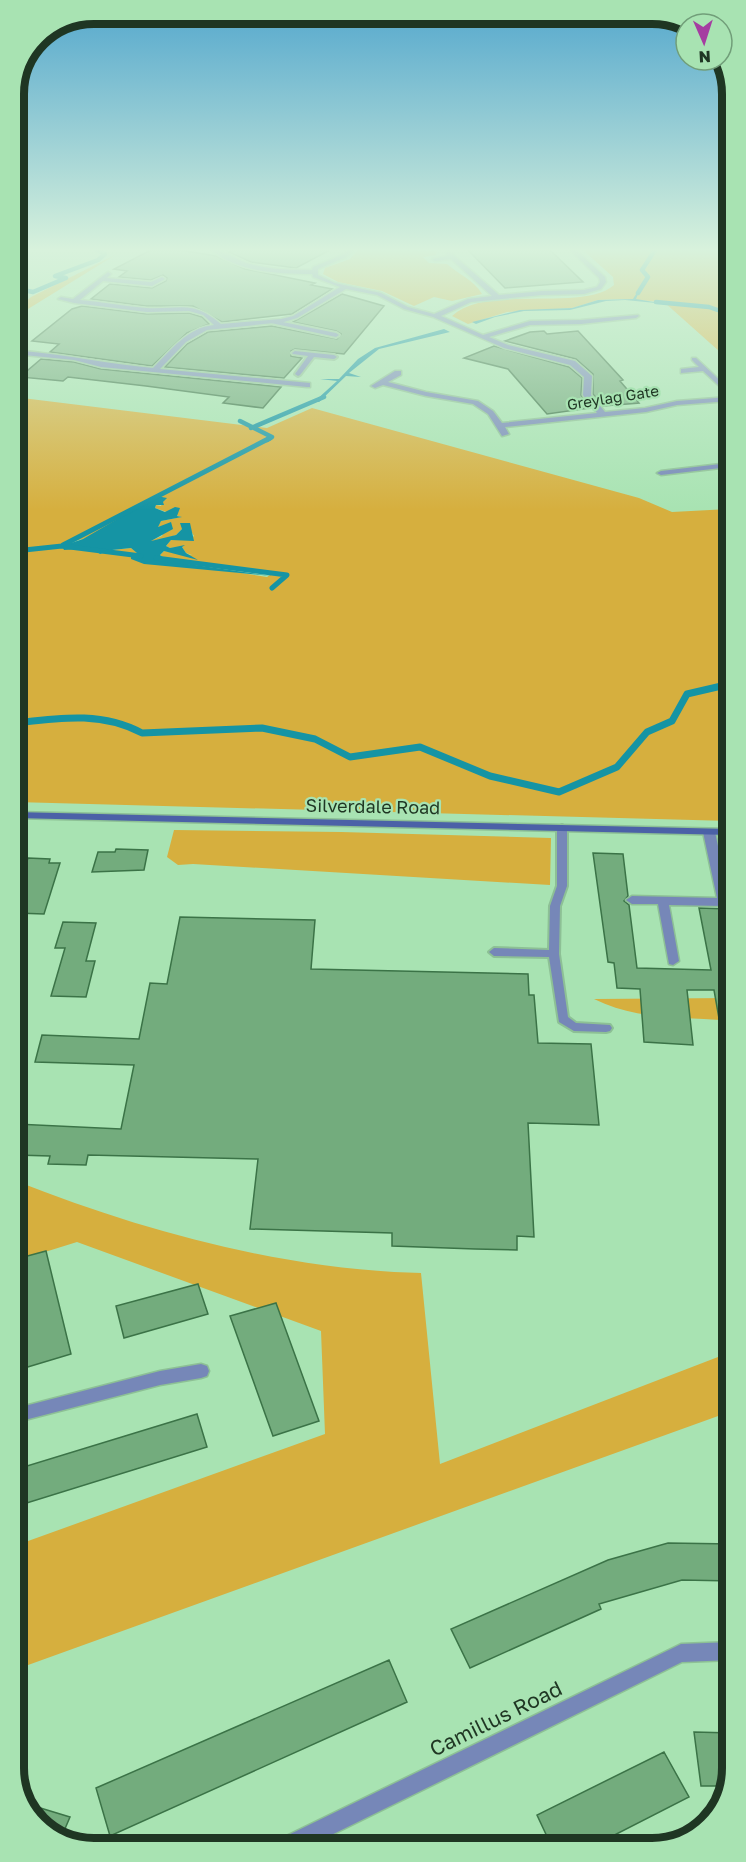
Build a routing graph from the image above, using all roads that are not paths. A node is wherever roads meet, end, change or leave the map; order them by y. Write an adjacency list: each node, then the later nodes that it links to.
1 (191, 337): 9 (street)
2 (482, 337): 17 (street)
3 (24, 353): 9 (street)
4 (295, 353): 5 (lane)
5 (312, 355): 6 (lane); 12 (lane)
6 (334, 357)
7 (694, 359): 8 (street)
8 (704, 369): 10 (street); 15 (street)
9 (154, 370): 13 (street)
10 (684, 371)
11 (398, 373): 18 (street)
12 (298, 374): 13 (street)
13 (292, 383): 14 (street)
14 (307, 385)
15 (722, 386)
16 (722, 400): 17 (street, Greylag Gate)
17 (603, 415): 18 (street, Greylag Gate)
18 (500, 425): 19 (street)
19 (505, 434)
20 (666, 462): 22 (street)
21 (722, 466): 22 (street)
22 (676, 471): 23 (street)
23 (661, 473)
24 (24, 815): 25 (main road, Silverdale Road)
25 (562, 828): 26 (main road, Silverdale Road); 33 (lane)
26 (709, 832): 27 (main road, Silverdale Road); 28 (street)
27 (722, 832)
28 (722, 893)
29 (632, 900): 30 (street)
30 (663, 901): 31 (street); 34 (street)
31 (722, 902)
32 (494, 952): 33 (lane)
33 (554, 954): 35 (lane)
34 (673, 961)
35 (606, 1028)
36 (201, 1371): 37 (street)
37 (24, 1413)
38 (722, 1651): 39 (street, Camillus Road)
39 (303, 1838)

